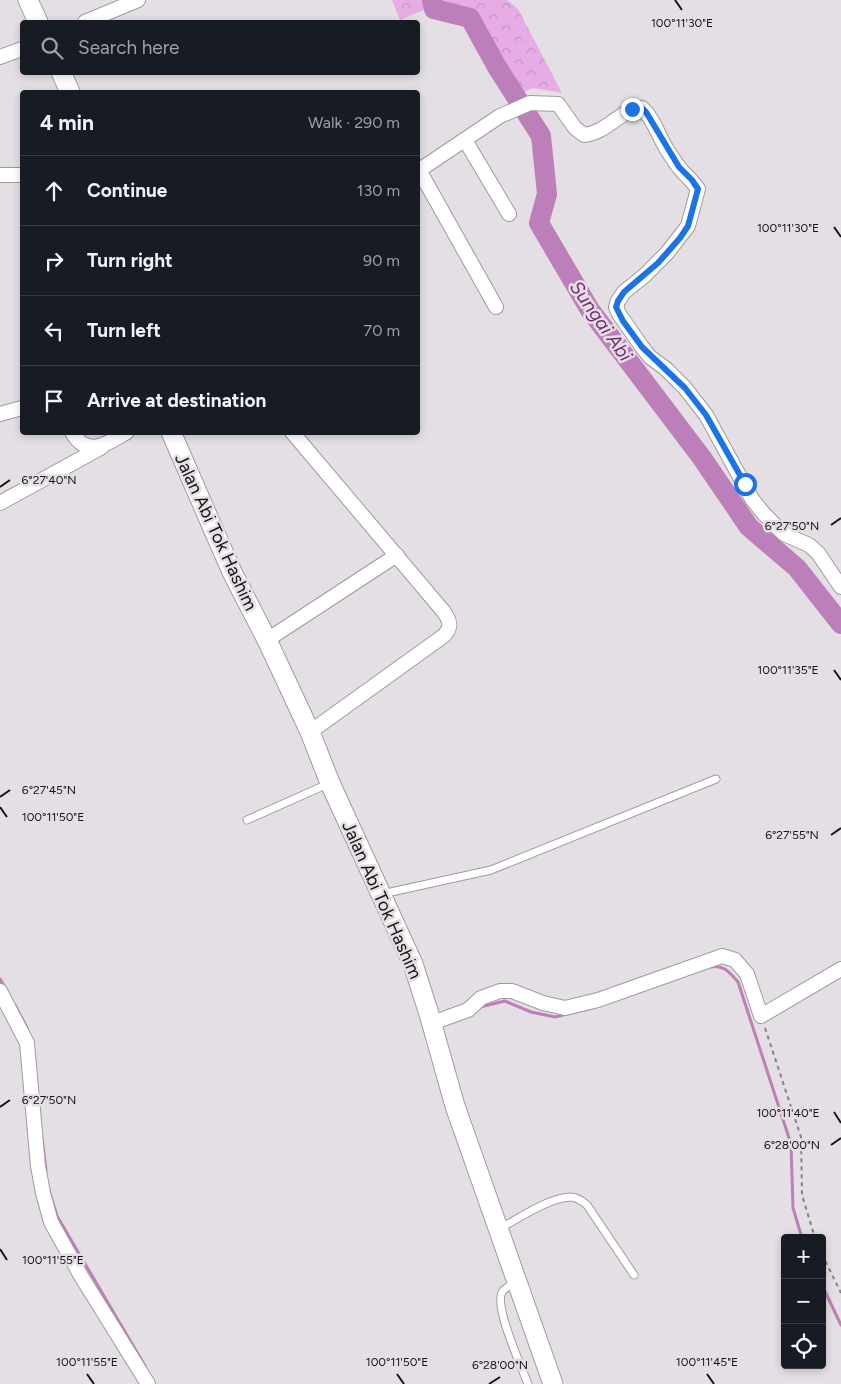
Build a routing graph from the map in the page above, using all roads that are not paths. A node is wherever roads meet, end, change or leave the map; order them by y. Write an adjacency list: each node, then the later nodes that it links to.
1 (28, 0): 3 (main road)
2 (138, 0): 4 (street)
3 (37, 20)
4 (91, 20)
5 (20, 51): 6 (street)
6 (0, 57)
7 (62, 75): 8 (main road)
8 (69, 90)
9 (465, 140): 10 (street); 14 (street); 25 (street)
10 (420, 170)
11 (420, 174): 15 (street)
12 (0, 175): 13 (street)
13 (20, 175)
14 (510, 214)
15 (496, 307)
16 (20, 409): 17 (street)
17 (0, 414)
18 (73, 435): 22 (street)
19 (122, 435): 22 (street)
20 (172, 435): 26 (main road, Jalan Abi Tok Hashim)
21 (295, 435): 24 (street)
22 (102, 447): 23 (street)
23 (0, 503)
24 (397, 555): 26 (street); 27 (street)
25 (841, 587)
26 (267, 640): 27 (main road, Jalan Abi Tok Hashim)
27 (310, 732): 29 (main road, Jalan Abi Tok Hashim)
28 (716, 779): 31 (lane)
29 (330, 783): 30 (lane); 31 (main road, Jalan Abi Tok Hashim)
30 (248, 820)
31 (381, 894): 34 (main road, Jalan Abi Tok Hashim)
32 (841, 969): 34 (street)
33 (0, 991): 38 (street)
34 (432, 1023): 35 (main road, Jalan Abi Tok Hashim)
35 (498, 1230): 36 (lane); 37 (main road, Jalan Abi Tok Hashim)
36 (634, 1275)
37 (518, 1281): 39 (lane); 40 (main road, Jalan Abi Tok Hashim)
38 (148, 1384)
39 (528, 1384)
40 (554, 1384)

